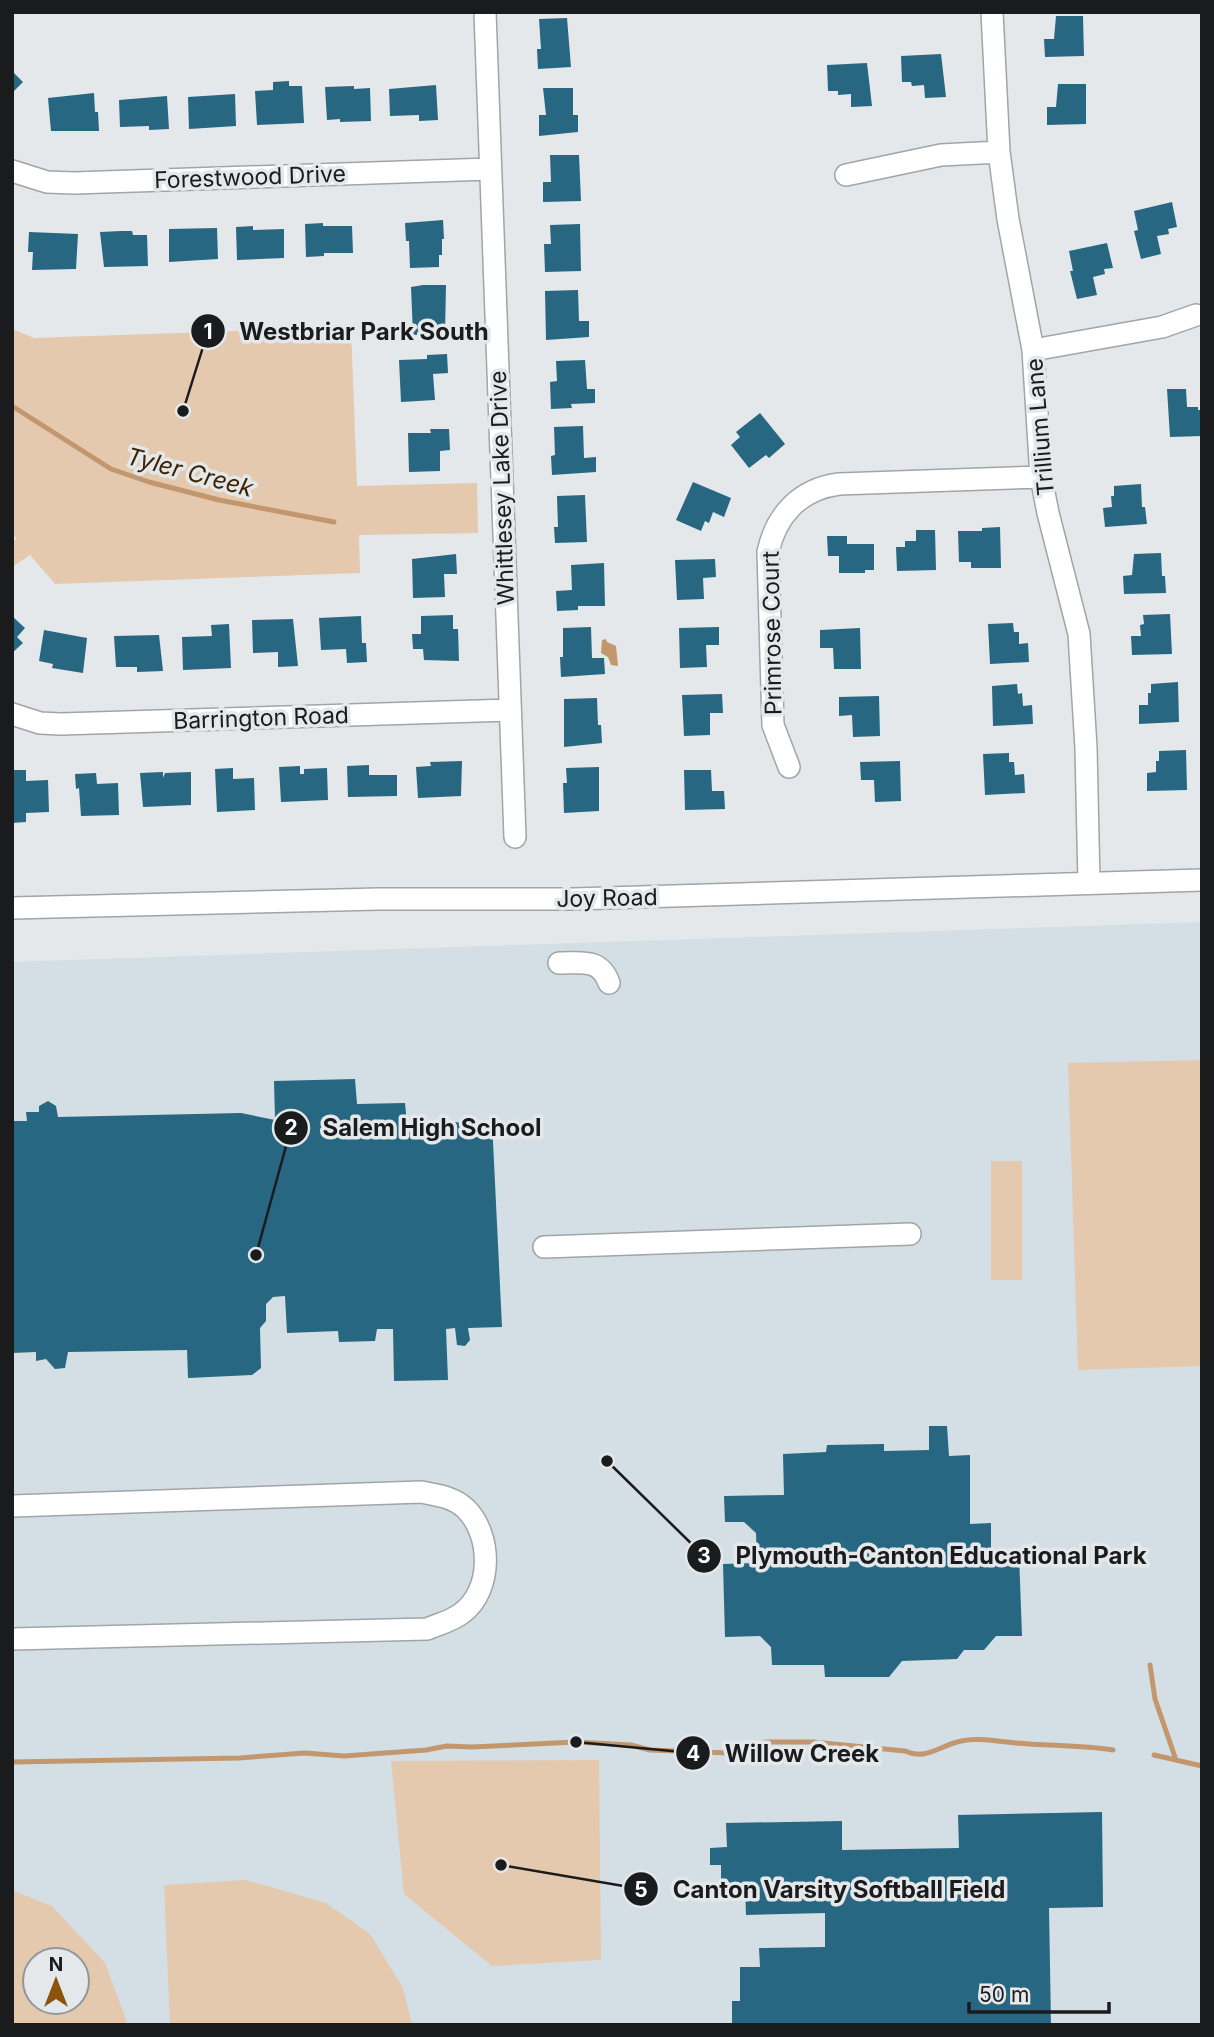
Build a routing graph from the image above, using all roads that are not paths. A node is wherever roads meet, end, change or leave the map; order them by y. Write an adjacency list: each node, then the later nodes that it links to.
1 (485, 12): 4 (street, Whittlesey Lake Drive)
2 (992, 12): 3 (street, Trillium Lane)
3 (999, 152): 6 (street); 8 (street, Trillium Lane)
4 (490, 169): 5 (street, Forestwood Drive); 10 (street, Whittlesey Lake Drive)
5 (12, 171)
6 (846, 175)
7 (1196, 315): 8 (street)
8 (1033, 350): 9 (street, Trillium Lane)
9 (1041, 477): 12 (street, Primrose Court); 15 (street, Trillium Lane)
10 (510, 710): 11 (street, Barrington Road); 13 (street, Whittlesey Lake Drive)
11 (12, 715)
12 (789, 767)
13 (515, 837)
14 (1202, 880): 15 (street, Joy Road)
15 (1090, 883): 16 (street, Joy Road)
16 (12, 908)
17 (559, 963): 18 (street)
18 (609, 983)
19 (909, 1234): 20 (street)
20 (544, 1247)
21 (12, 1506): 22 (street)
22 (12, 1639)

